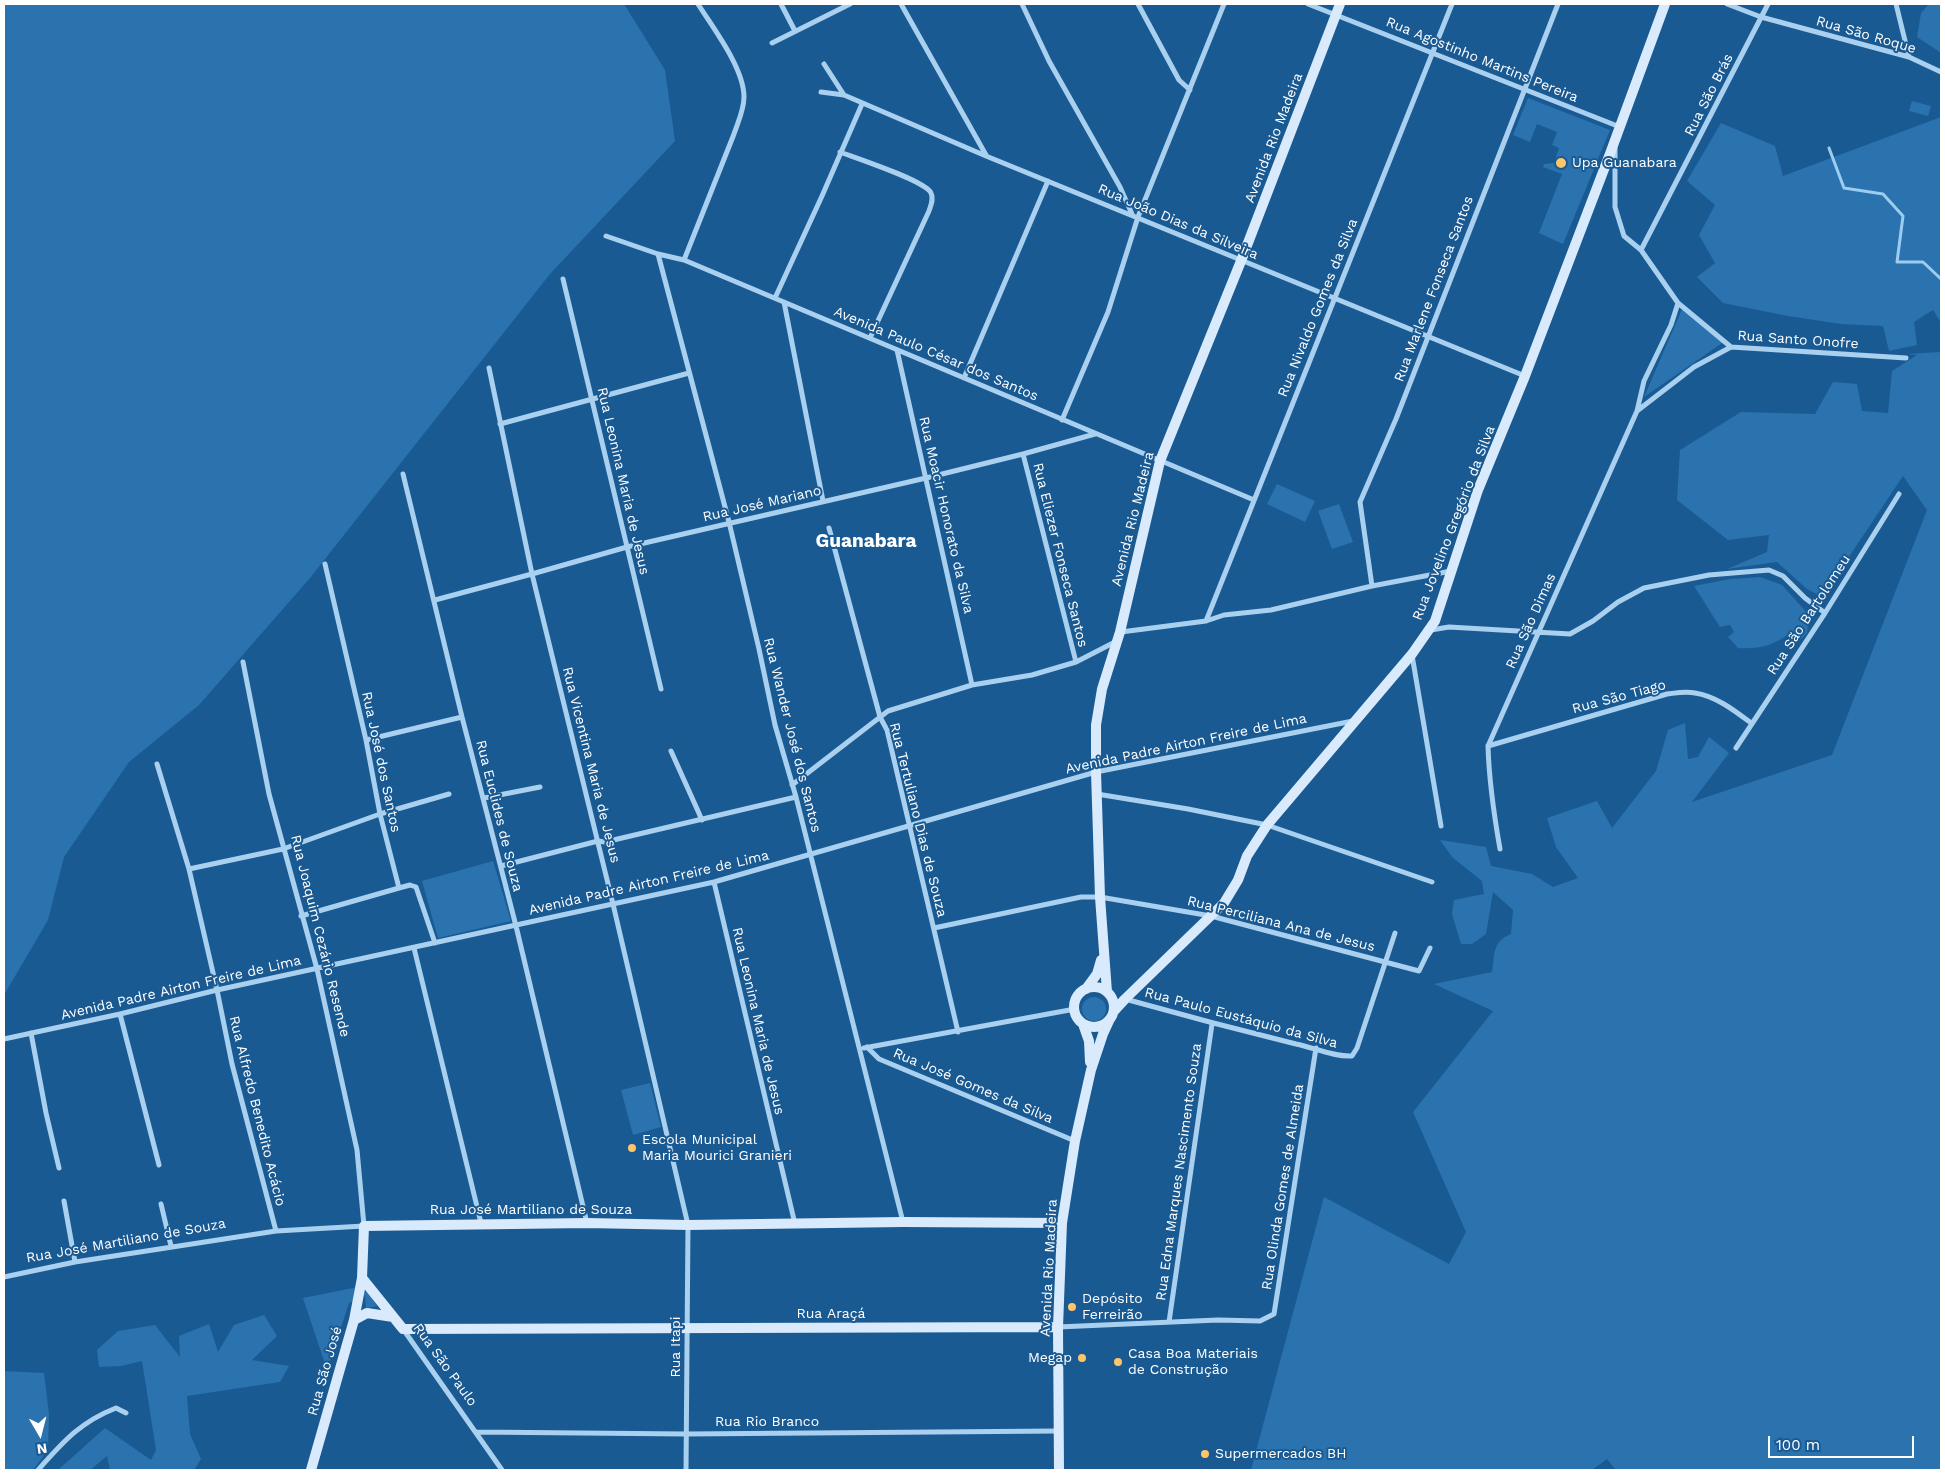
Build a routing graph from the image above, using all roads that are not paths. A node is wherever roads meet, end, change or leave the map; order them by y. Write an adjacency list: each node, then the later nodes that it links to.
1 (698, 4): 39 (street)
2 (781, 4): 18 (street)
3 (850, 4): 18 (street)
4 (901, 4): 32 (street)
5 (1022, 4): 34 (street)
6 (1138, 4): 24 (street)
7 (1224, 4): 24 (street)
8 (1308, 4): 16 (street, Rua Agostinho Martins Pereira)
9 (1340, 4): 16 (street, Avenida Rio Madeira)
10 (1452, 4): 20 (street, Rua Nivaldo Gomes da Silva)
11 (1558, 4): 25 (street, Rua Marlene Fonseca Santos)
12 (1665, 4): 29 (street, Rua Jovelino Gregório da Silva)
13 (1727, 4): 17 (street, Rua São Roque)
14 (1768, 4): 17 (street, Rua São Brás)
15 (1896, 4): 21 (street)
16 (1336, 14): 20 (street, Rua Agostinho Martins Pereira); 40 (street, Avenida Rio Madeira)
17 (1761, 17): 21 (street, Rua São Roque); 37 (street, Rua São Brás)
18 (795, 32): 19 (street)
19 (772, 43)
20 (1432, 52): 25 (street, Rua Agostinho Martins Pereira); 43 (street, Rua Nivaldo Gomes da Silva)
21 (1909, 58): 23 (street, Rua São Roque)
22 (824, 64): 27 (street)
23 (1941, 72)
24 (1190, 90): 35 (street)
25 (1523, 90): 29 (street, Rua Agostinho Martins Pereira); 46 (street, Rua Marlene Fonseca Santos)
26 (821, 92): 27 (street, Rua João Dias da Silveira)
27 (844, 95): 28 (street, Rua João Dias da Silveira)
28 (862, 104): 31 (street); 32 (street, Rua João Dias da Silveira)
29 (1620, 127): 30 (street, Rua Jovelino Gregório da Silva)
30 (1616, 140): 37 (street, Rua Santo Onofre); 53 (street, Rua Jovelino Gregório da Silva)
31 (840, 152): 42 (street); 47 (street)
32 (986, 156): 33 (street, Rua João Dias da Silveira)
33 (1048, 181): 34 (street, Rua João Dias da Silveira); 54 (street)
34 (1132, 214): 35 (street, Rua João Dias da Silveira)
35 (1138, 217): 40 (street, Rua João Dias da Silveira); 57 (street)
36 (606, 236): 38 (street, Avenida Paulo César dos Santos)
37 (1641, 250): 45 (street, Rua Santo Onofre)
38 (658, 254): 39 (street, Avenida Paulo César dos Santos); 52 (street, Rua Wander José dos Santos)
39 (684, 260): 42 (street, Avenida Paulo César dos Santos)
40 (1241, 261): 43 (street, Rua João Dias da Silveira); 61 (street, Avenida Rio Madeira)
41 (563, 279): 55 (street, Rua Leonina Maria de Jesus)
42 (775, 298): 44 (street, Avenida Paulo César dos Santos)
43 (1335, 298): 46 (street, Rua João Dias da Silveira); 65 (street, Rua Nivaldo Gomes da Silva)
44 (784, 302): 47 (street, Avenida Paulo César dos Santos); 66 (street)
45 (1678, 303): 48 (street, Rua Santo Onofre); 56 (street, Rua São Dimas)
46 (1427, 337): 53 (street, Rua João Dias da Silveira); 73 (street, Rua Marlene Fonseca Santos)
47 (870, 338): 49 (street, Avenida Paulo César dos Santos)
48 (1730, 347): 50 (street, Rua Santo Onofre); 56 (street, Rua São Dimas)
49 (897, 350): 54 (street, Avenida Paulo César dos Santos); 63 (street, Rua Moacir Honorato da Silva)
50 (1906, 358)
51 (489, 368): 58 (street, Rua Vicentina Maria de Jesus)
52 (689, 373): 55 (street); 67 (street, Rua Wander José dos Santos)
53 (1525, 376): 71 (street, Rua Jovelino Gregório da Silva)
54 (964, 378): 57 (street, Avenida Paulo César dos Santos)
55 (592, 399): 58 (street); 69 (street, Rua Leonina Maria de Jesus)
56 (1637, 411): 78 (street, Rua São Dimas)
57 (1062, 420): 59 (street, Avenida Paulo César dos Santos)
58 (500, 424): 72 (street, Rua Vicentina Maria de Jesus)
59 (1095, 434): 60 (street, Rua José Mariano); 61 (street, Avenida Paulo César dos Santos)
60 (1023, 454): 63 (street, Rua José Mariano); 82 (street, Rua Eliezer Fonseca Santos)
61 (1160, 461): 65 (street, Avenida Paulo César dos Santos); 79 (street, Avenida Rio Madeira)
62 (403, 474): 74 (street, Rua Euclides de Souza)
63 (926, 478): 66 (street, Rua José Mariano); 83 (street, Rua Moacir Honorato da Silva)
64 (1899, 494): 75 (street, Rua São Bartolomeu)
65 (1254, 500): 76 (street, Rua Nivaldo Gomes da Silva)
66 (823, 501): 67 (street, Rua José Mariano)
67 (729, 522): 69 (street, Rua José Mariano); 95 (street, Rua Wander José dos Santos)
68 (829, 528): 86 (street, Rua Tertuliano Dias de Souza)
69 (627, 546): 72 (street, Rua José Mariano); 84 (street, Rua Leonina Maria de Jesus)
70 (325, 564): 89 (street, Rua José dos Santos)
71 (1451, 571): 73 (street); 77 (street, Rua Jovelino Gregório da Silva)
72 (532, 574): 74 (street, Rua José Mariano); 106 (street, Rua Vicentina Maria de Jesus)
73 (1372, 586): 76 (street)
74 (435, 600): 85 (street, Rua Euclides de Souza)
75 (1825, 613): 78 (street); 88 (street, Rua São Bartolomeu)
76 (1206, 621): 79 (street)
77 (1429, 630): 78 (street); 80 (street, Rua Jovelino Gregório da Silva)
78 (1538, 633): 90 (street, Rua São Dimas)
79 (1118, 637): 82 (street); 94 (street, Avenida Rio Madeira)
80 (1412, 654): 87 (street, Rua Jovelino Gregório da Silva); 105 (street)
81 (243, 662): 108 (street, Rua Joaquim Cezário Resende)
82 (1076, 662): 83 (street)
83 (972, 685): 86 (street)
84 (661, 689)
85 (462, 717): 89 (street); 100 (street, Rua Euclides de Souza)
86 (880, 717): 95 (street); 103 (street, Rua Tertuliano Dias de Souza)
87 (1354, 721): 94 (street, Avenida Padre Airton Freire de Lima); 104 (street, Rua Jovelino Gregório da Silva)
88 (1751, 723): 90 (street, Rua São Tiago); 91 (street, Rua São Bartolomeu)
89 (366, 740): 101 (street, Rua José dos Santos)
90 (1488, 746): 107 (street, Rua São Dimas)
91 (1736, 748)
92 (671, 751): 102 (street)
93 (157, 764): 111 (street, Rua Alfredo Benedito Acácio)
94 (1096, 772): 98 (street, Avenida Rio Madeira); 103 (street, Avenida Padre Airton Freire de Lima)
95 (792, 785): 99 (street, Rua Wander José dos Santos)
96 (540, 787): 100 (street)
97 (449, 794): 101 (street)
98 (1097, 794): 104 (street); 115 (street, Avenida Rio Madeira)
99 (796, 797): 102 (street); 109 (street, Rua Wander José dos Santos)
100 (484, 798): 110 (street, Rua Euclides de Souza)
101 (380, 814): 108 (street); 114 (street, Rua José dos Santos)
102 (702, 820): 106 (street)
103 (910, 825): 109 (street, Avenida Padre Airton Freire de Lima); 120 (street, Rua Tertuliano Dias de Souza)
104 (1267, 825): 113 (street); 118 (street, Rua Jovelino Gregório da Silva)
105 (1441, 826)
106 (598, 841): 110 (street); 116 (street, Rua Vicentina Maria de Jesus)
107 (1500, 849)
108 (283, 850): 111 (street); 117 (street, Rua Joaquim Cezário Resende)
109 (810, 855): 112 (street, Avenida Padre Airton Freire de Lima); 142 (street, Rua Wander José dos Santos)
110 (501, 866): 119 (street, Rua Euclides de Souza)
111 (189, 869): 129 (street, Rua Alfredo Benedito Acácio)
112 (714, 882): 116 (street, Avenida Padre Airton Freire de Lima); 154 (street, Rua Leonina Maria de Jesus)
113 (1432, 882)
114 (399, 888): 117 (street); 122 (street)
115 (1100, 897): 118 (street, Rua Perciliana Ana de Jesus); 120 (street, Rua Perciliana Ana de Jesus); 125 (street, Avenida Rio Madeira)
116 (614, 904): 119 (street, Avenida Padre Airton Freire de Lima); 155 (street, Rua Vicentina Maria de Jesus)
117 (301, 916): 127 (street, Rua Joaquim Cezário Resende)
118 (1211, 916): 126 (street, Rua Perciliana Ana de Jesus); 131 (street, Rua Jovelino Gregório da Silva)
119 (516, 926): 122 (street, Avenida Padre Airton Freire de Lima); 150 (street, Rua Euclides de Souza)
120 (934, 928): 138 (street, Rua Tertuliano Dias de Souza)
121 (1395, 934): 126 (street)
122 (435, 944): 123 (street, Avenida Padre Airton Freire de Lima)
123 (414, 948): 127 (street, Avenida Padre Airton Freire de Lima); 152 (street)
124 (1430, 948): 126 (street, Rua Perciliana Ana de Jesus)
125 (1103, 950): 128 (street, Avenida Rio Madeira); 130 (street, Avenida Rio Madeira)
126 (1386, 962): 143 (street, Rua Paulo Eustáquio da Silva)
127 (317, 969): 129 (street, Avenida Padre Airton Freire de Lima); 156 (street, Rua Joaquim Cezário Resende)
128 (1086, 989): 130 (street); 132 (street)
129 (217, 990): 134 (street, Avenida Padre Airton Freire de Lima); 157 (street, Rua Alfredo Benedito Acácio)
130 (1109, 994): 131 (street); 133 (street)
131 (1125, 999): 133 (street, Rua Jovelino Gregório da Silva); 137 (street, Rua Paulo Eustáquio da Silva)
132 (1075, 1009): 136 (street); 138 (street)
133 (1114, 1011): 135 (street)
134 (120, 1014): 139 (street, Avenida Padre Airton Freire de Lima); 146 (street)
135 (1109, 1021): 136 (street); 144 (street, Avenida Rio Madeira)
136 (1082, 1024): 144 (street, Avenida Rio Madeira)
137 (1212, 1024): 143 (street, Rua Paulo Eustáquio da Silva); 165 (street, Rua Edna Marques Nascimento Souza)
138 (958, 1032): 141 (street)
139 (31, 1033): 140 (street, Avenida Padre Airton Freire de Lima); 147 (street)
140 (4, 1039)
141 (867, 1047): 142 (street); 145 (street, Rua José Gomes da Silva)
142 (859, 1048): 151 (street, Rua Wander José dos Santos)
143 (1316, 1048): 164 (street, Rua Olinda Gomes de Almeida)
144 (1091, 1070): 145 (street, Avenida Rio Madeira)
145 (1075, 1141): 153 (street, Avenida Rio Madeira)
146 (159, 1164)
147 (59, 1168)
148 (64, 1201): 159 (street)
149 (161, 1204): 158 (street)
150 (587, 1222): 152 (street, Rua José Martiliano de Souza); 155 (street, Rua José Martiliano de Souza)
151 (903, 1222): 153 (street, Rua José Martiliano de Souza); 154 (street, Rua José Martiliano de Souza)
152 (481, 1223): 156 (street, Rua José Martiliano de Souza)
153 (1062, 1223): 166 (street, Avenida Rio Madeira)
154 (795, 1224): 155 (street, Rua José Martiliano de Souza)
155 (688, 1225): 168 (street, Rua Itapi)
156 (364, 1226): 157 (street, Rua José Martiliano de Souza); 161 (street, Rua Joaquim Cezário Resende)
157 (276, 1231): 158 (street, Rua José Martiliano de Souza)
158 (171, 1246): 159 (street, Rua José Martiliano de Souza)
159 (75, 1262): 160 (street, Rua José Martiliano de Souza)
160 (4, 1277)
161 (362, 1278): 162 (street, Rua São Paulo); 163 (street, Rua São José)
162 (393, 1317): 163 (street); 167 (street, Rua São Paulo)
163 (354, 1320): 174 (street, Rua São José)
164 (1260, 1321): 165 (street, Rua Araçá)
165 (1169, 1322): 166 (street, Rua Araçá)
166 (1058, 1327): 168 (street, Rua Araçá); 170 (street, Avenida Rio Madeira)
167 (403, 1329): 168 (street, Rua Araçá); 171 (street, Rua São Paulo)
168 (687, 1329): 172 (street, Rua Itapi)
169 (126, 1413): 173 (street)
170 (1059, 1431): 172 (street, Rua Rio Branco); 177 (street, Avenida Rio Madeira)
171 (476, 1432): 172 (street, Rua Rio Branco); 175 (street, Rua São Paulo)
172 (686, 1434): 176 (street, Rua Itapi)
173 (38, 1470)
174 (311, 1470)
175 (502, 1470)
176 (686, 1470)
177 (1059, 1470)

